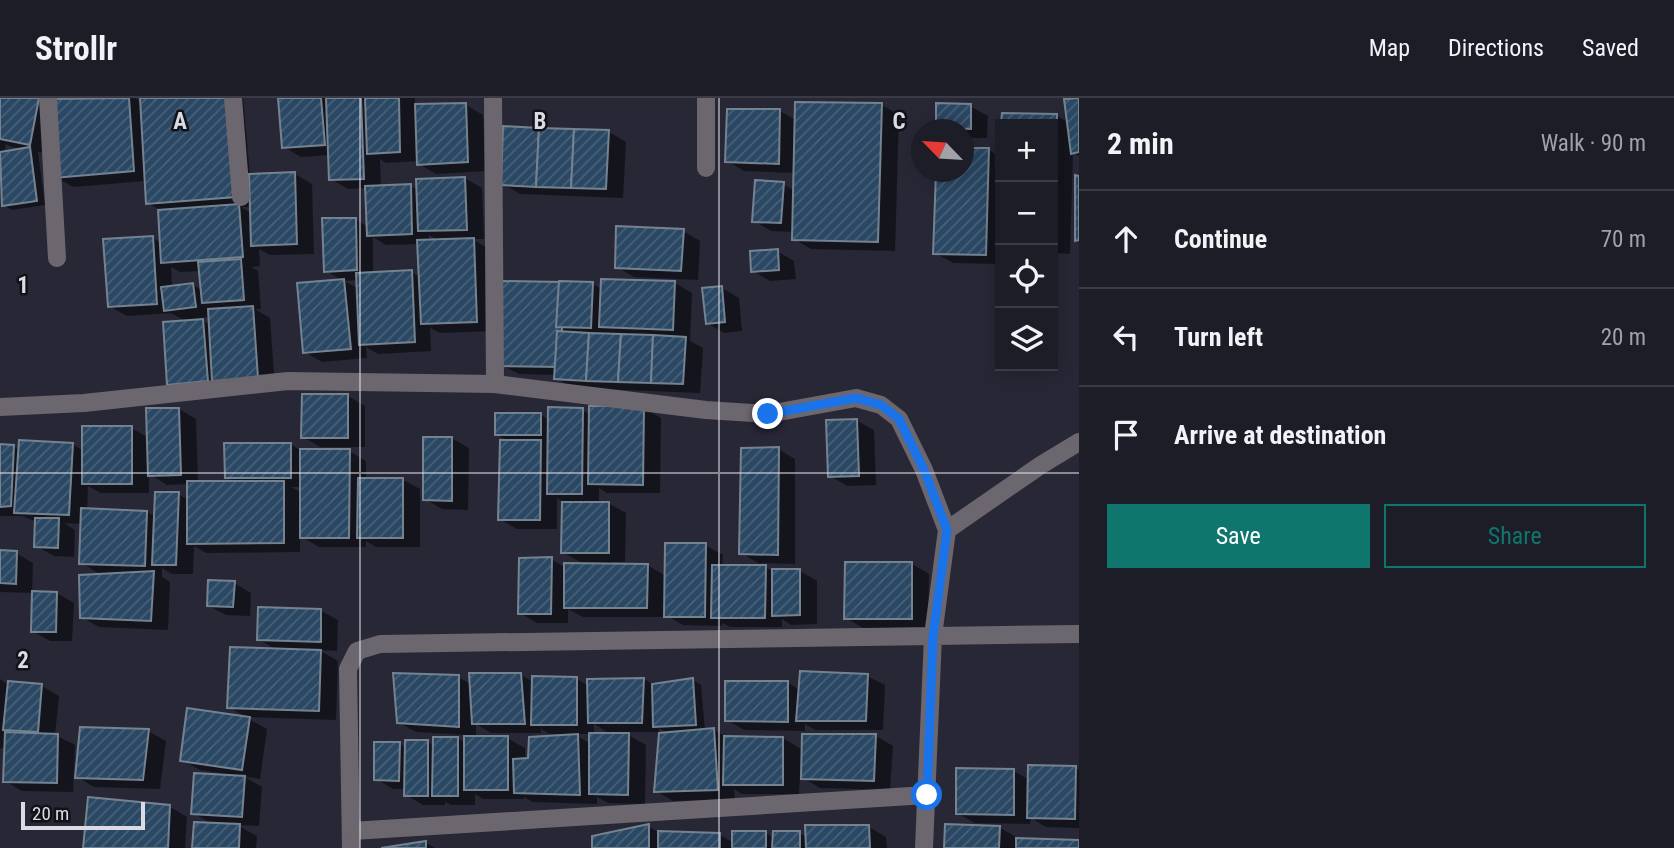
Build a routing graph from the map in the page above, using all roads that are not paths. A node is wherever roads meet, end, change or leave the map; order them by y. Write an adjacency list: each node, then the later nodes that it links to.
1 (48, 98): 7 (street)
2 (233, 98): 6 (street)
3 (493, 98): 8 (street)
4 (706, 98): 5 (street)
5 (706, 168)
6 (241, 197)
7 (57, 258)
8 (495, 384): 9 (street); 11 (street)
9 (0, 407)
10 (1079, 442): 11 (street)
11 (947, 530): 13 (street)
12 (1079, 634): 13 (street)
13 (933, 636): 14 (street); 15 (street)
14 (927, 795): 15 (street); 16 (street)
15 (352, 839)
16 (924, 848)

